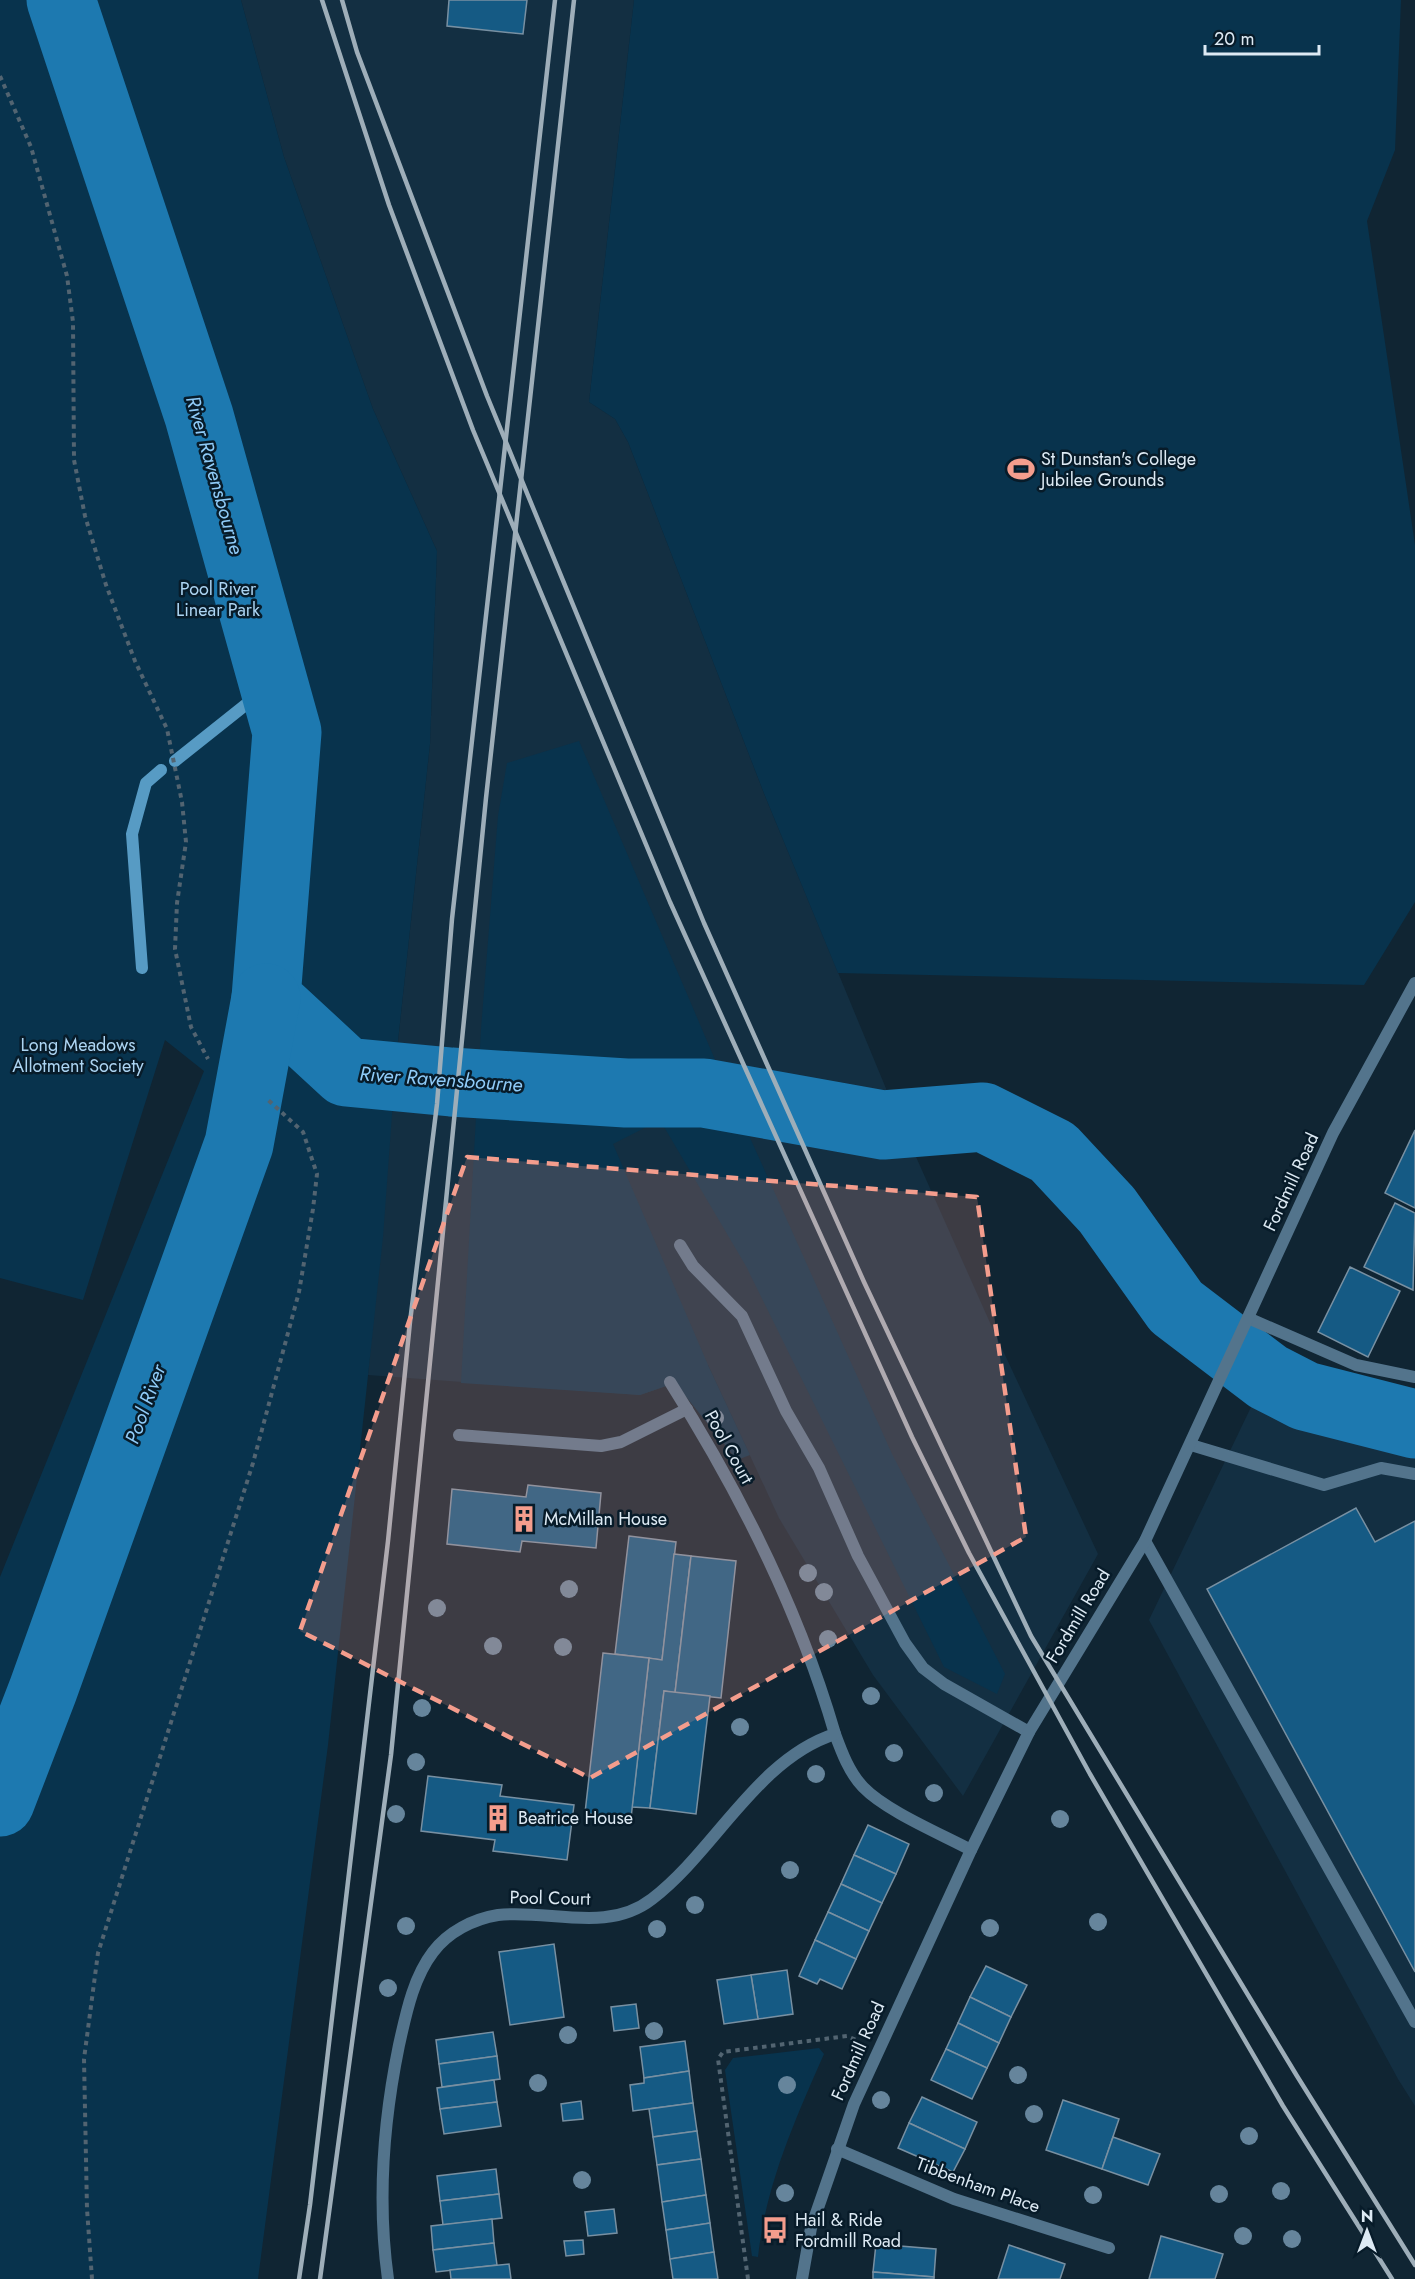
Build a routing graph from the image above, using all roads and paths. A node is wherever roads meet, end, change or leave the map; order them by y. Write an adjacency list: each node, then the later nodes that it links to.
1 (0, 76): 3 (path)
2 (1415, 983): 6 (street, Fordmill Road)
3 (208, 1059)
4 (266, 1098): 21 (path)
5 (680, 1245): 14 (street)
6 (1248, 1318): 7 (street); 11 (street, Fordmill Road)
7 (1415, 1377)
8 (670, 1382): 9 (street, Pool Court)
9 (687, 1409): 10 (street, Pool Court); 15 (street, Pool Court)
10 (459, 1435)
11 (1191, 1445): 12 (street); 13 (street, Fordmill Road)
12 (1415, 1474)
13 (1145, 1540): 14 (street, Fordmill Road); 17 (street)
14 (1029, 1732): 16 (street, Fordmill Road)
15 (835, 1734): 16 (street, Pool Court); 22 (street, Pool Court)
16 (971, 1850): 18 (street, Fordmill Road)
17 (1415, 2022)
18 (878, 2049): 19 (street, Fordmill Road); 23 (path)
19 (837, 2149): 20 (street, Tibbenham Place); 24 (street, Fordmill Road)
20 (1109, 2248)
21 (92, 2279)
22 (388, 2279)
23 (748, 2279)
24 (802, 2279)

